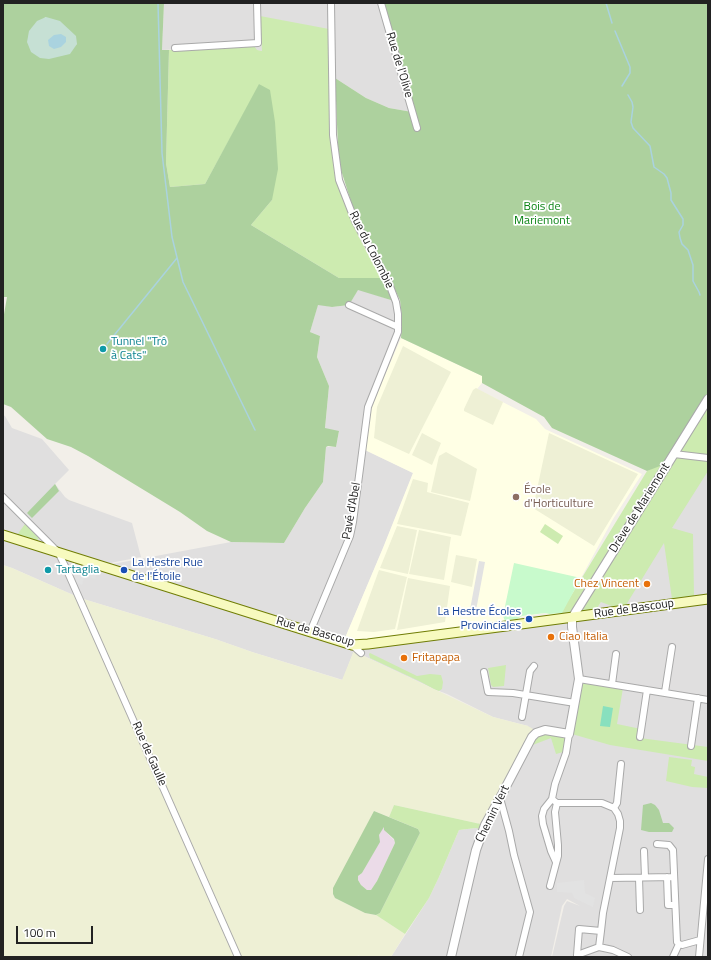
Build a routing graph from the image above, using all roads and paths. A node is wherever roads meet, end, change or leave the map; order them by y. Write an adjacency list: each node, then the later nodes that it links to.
1 (257, 3): 4 (street)
2 (331, 3): 7 (street, Rue du Colombie)
3 (381, 3): 5 (street, Rue de l'Olive)
4 (175, 48)
5 (418, 128)
6 (349, 305): 7 (street)
7 (398, 327): 9 (street, Rue du Colombie)
8 (708, 399): 10 (street, Drève de Mariemont)
9 (368, 407): 17 (street, Pavé d'Abel)
10 (674, 454): 11 (street); 16 (street, Drève de Mariemont)
11 (708, 458)
12 (3, 497): 14 (street, Rue de Gaulle)
13 (3, 535): 14 (main road, Rue de Bascoup)
14 (58, 552): 17 (main road, Rue de Bascoup); 56 (street, Rue de Gaulle)
15 (708, 599): 16 (main road, Rue de Bascoup)
16 (572, 618): 18 (main road, Rue de Bascoup); 24 (street)
17 (310, 632): 18 (main road, Rue de Bascoup)
18 (352, 644): 20 (street)
19 (672, 647): 27 (street)
20 (361, 653)
21 (616, 654): 25 (street)
22 (534, 666): 28 (street)
23 (484, 672): 28 (street)
24 (579, 679): 25 (street); 31 (street)
25 (612, 684): 26 (street)
26 (647, 690): 27 (street); 34 (street)
27 (665, 692): 29 (street)
28 (527, 696): 31 (street); 32 (street)
29 (698, 698): 30 (street); 35 (street)
30 (708, 700)
31 (575, 703): 33 (street)
32 (522, 717)
33 (569, 734): 37 (street, Chemin Vert); 38 (street)
34 (640, 737)
35 (691, 746)
36 (621, 764): 39 (street)
37 (500, 798): 57 (street, Chemin Vert); 58 (street)
38 (555, 801): 39 (street); 43 (street); 43 (street)
39 (614, 808): 46 (street)
40 (657, 844): 45 (street)
41 (644, 851): 47 (street)
42 (708, 859): 52 (street)
43 (556, 862): 48 (street)
44 (667, 877): 45 (street); 47 (street); 49 (street)
45 (674, 877): 49 (street)
46 (610, 878): 47 (street); 51 (street)
47 (642, 878): 50 (street)
48 (550, 886)
49 (675, 905): 53 (street)
50 (640, 910)
51 (601, 930): 54 (street); 55 (street)
52 (700, 940): 53 (street); 61 (street)
53 (679, 944): 60 (street)
54 (599, 947): 55 (street); 59 (street)
55 (577, 956)
56 (238, 957)
57 (451, 957)
58 (520, 957)
59 (628, 957)
60 (673, 957)
61 (699, 957)

